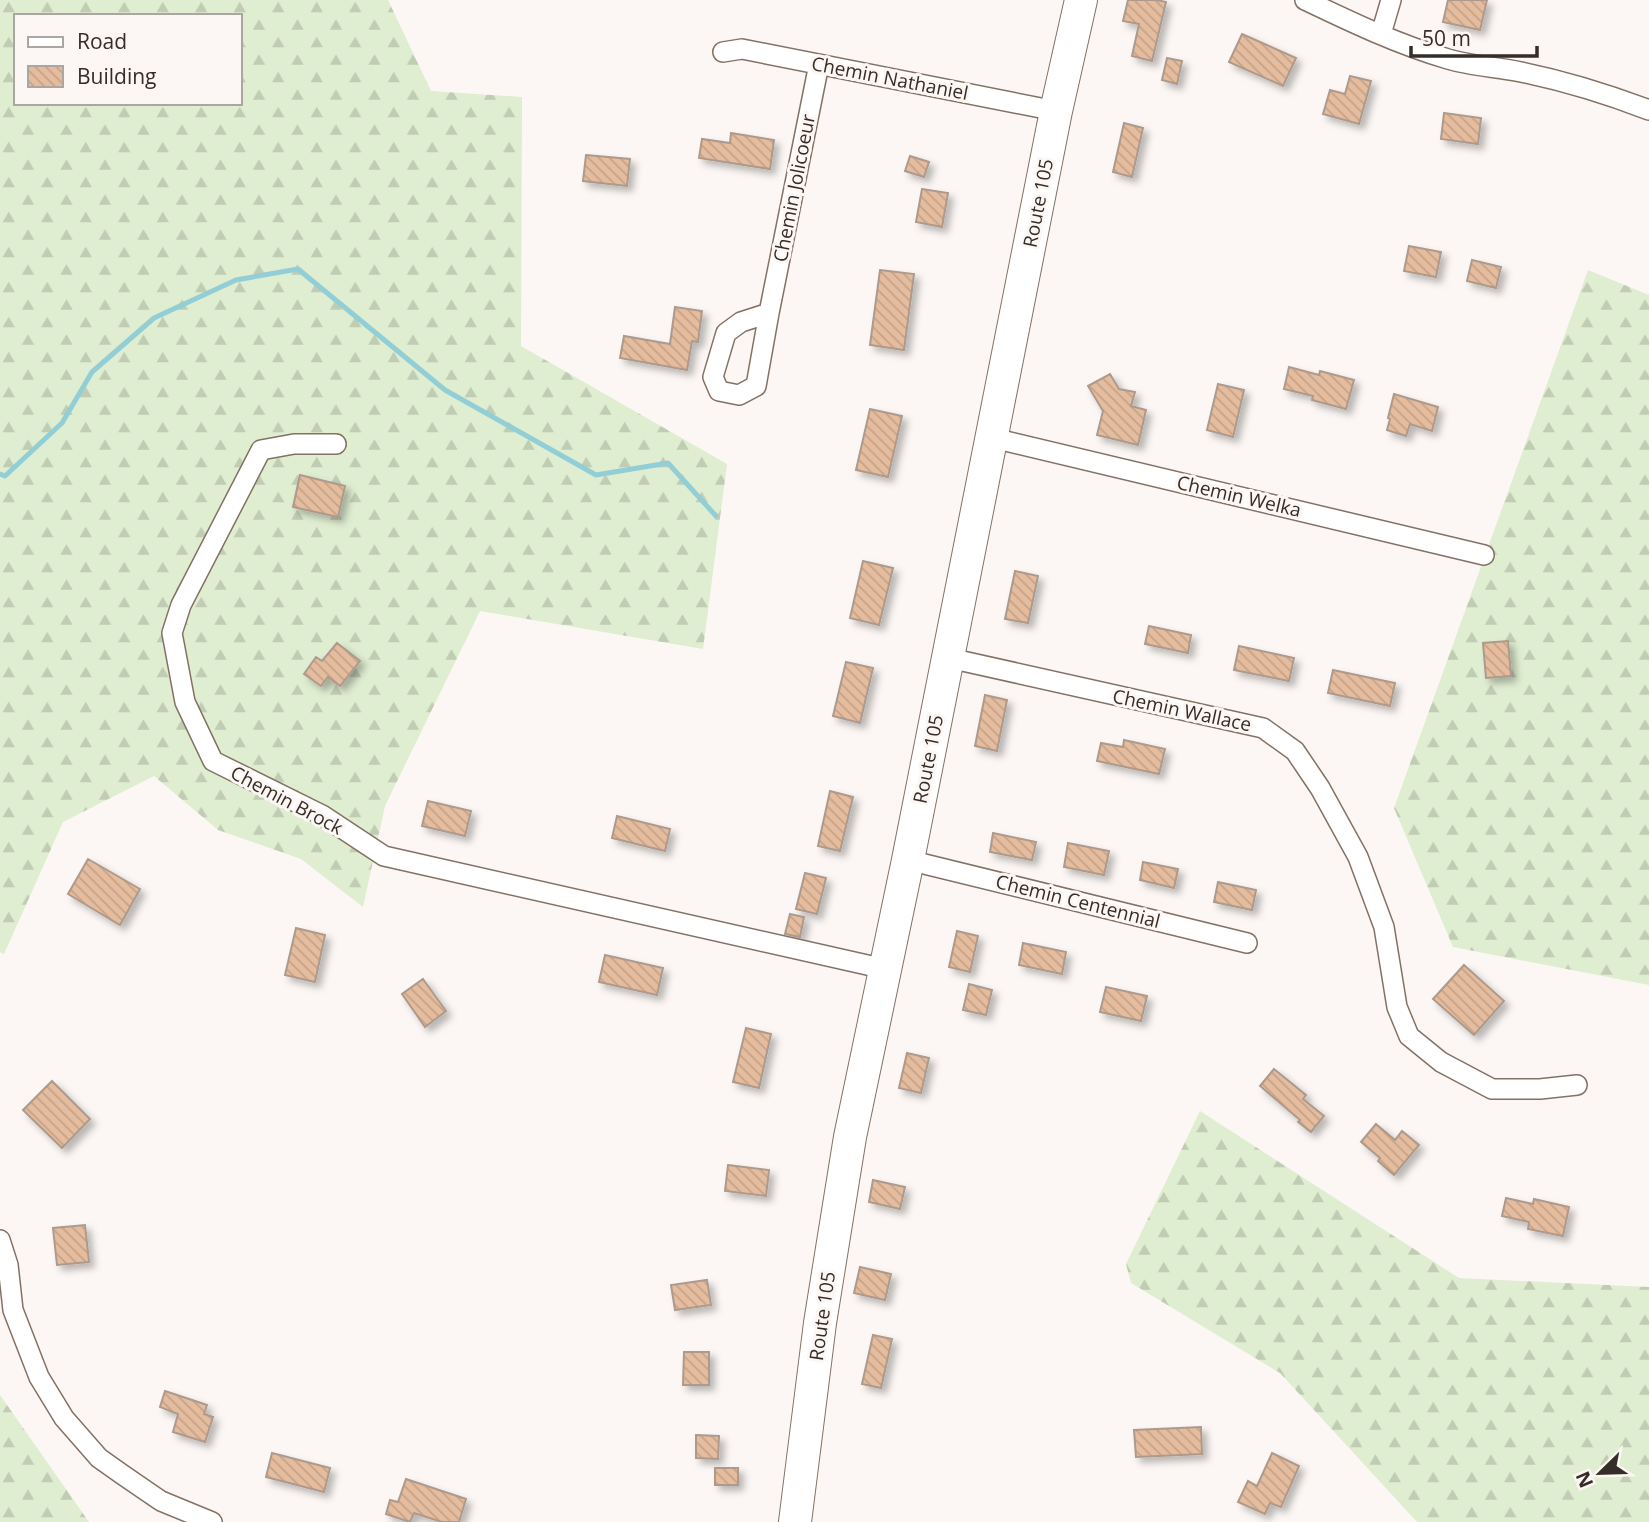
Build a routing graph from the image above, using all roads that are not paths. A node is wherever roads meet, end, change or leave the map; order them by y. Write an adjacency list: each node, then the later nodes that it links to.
1 (1081, 0): 8 (main road, Route 105)
2 (1305, 0): 4 (street)
3 (1391, 0): 4 (street)
4 (1381, 34): 7 (street)
5 (723, 52): 6 (street, Chemin Nathaniel)
6 (819, 64): 8 (street, Chemin Nathaniel); 9 (street, Chemin Jolicoeur)
7 (1649, 110)
8 (1056, 111): 10 (main road, Route 105)
9 (769, 313)
10 (993, 438): 12 (street, Chemin Welka); 13 (main road, Route 105)
11 (336, 444): 16 (street, Chemin Brock)
12 (1484, 555)
13 (949, 658): 14 (main road, Route 105); 17 (street, Chemin Wallace)
14 (908, 860): 15 (street, Chemin Centennial); 16 (main road, Route 105)
15 (1247, 943)
16 (885, 969): 20 (main road, Route 105)
17 (1577, 1085)
18 (0, 1240): 19 (street)
19 (212, 1522)
20 (795, 1522)

